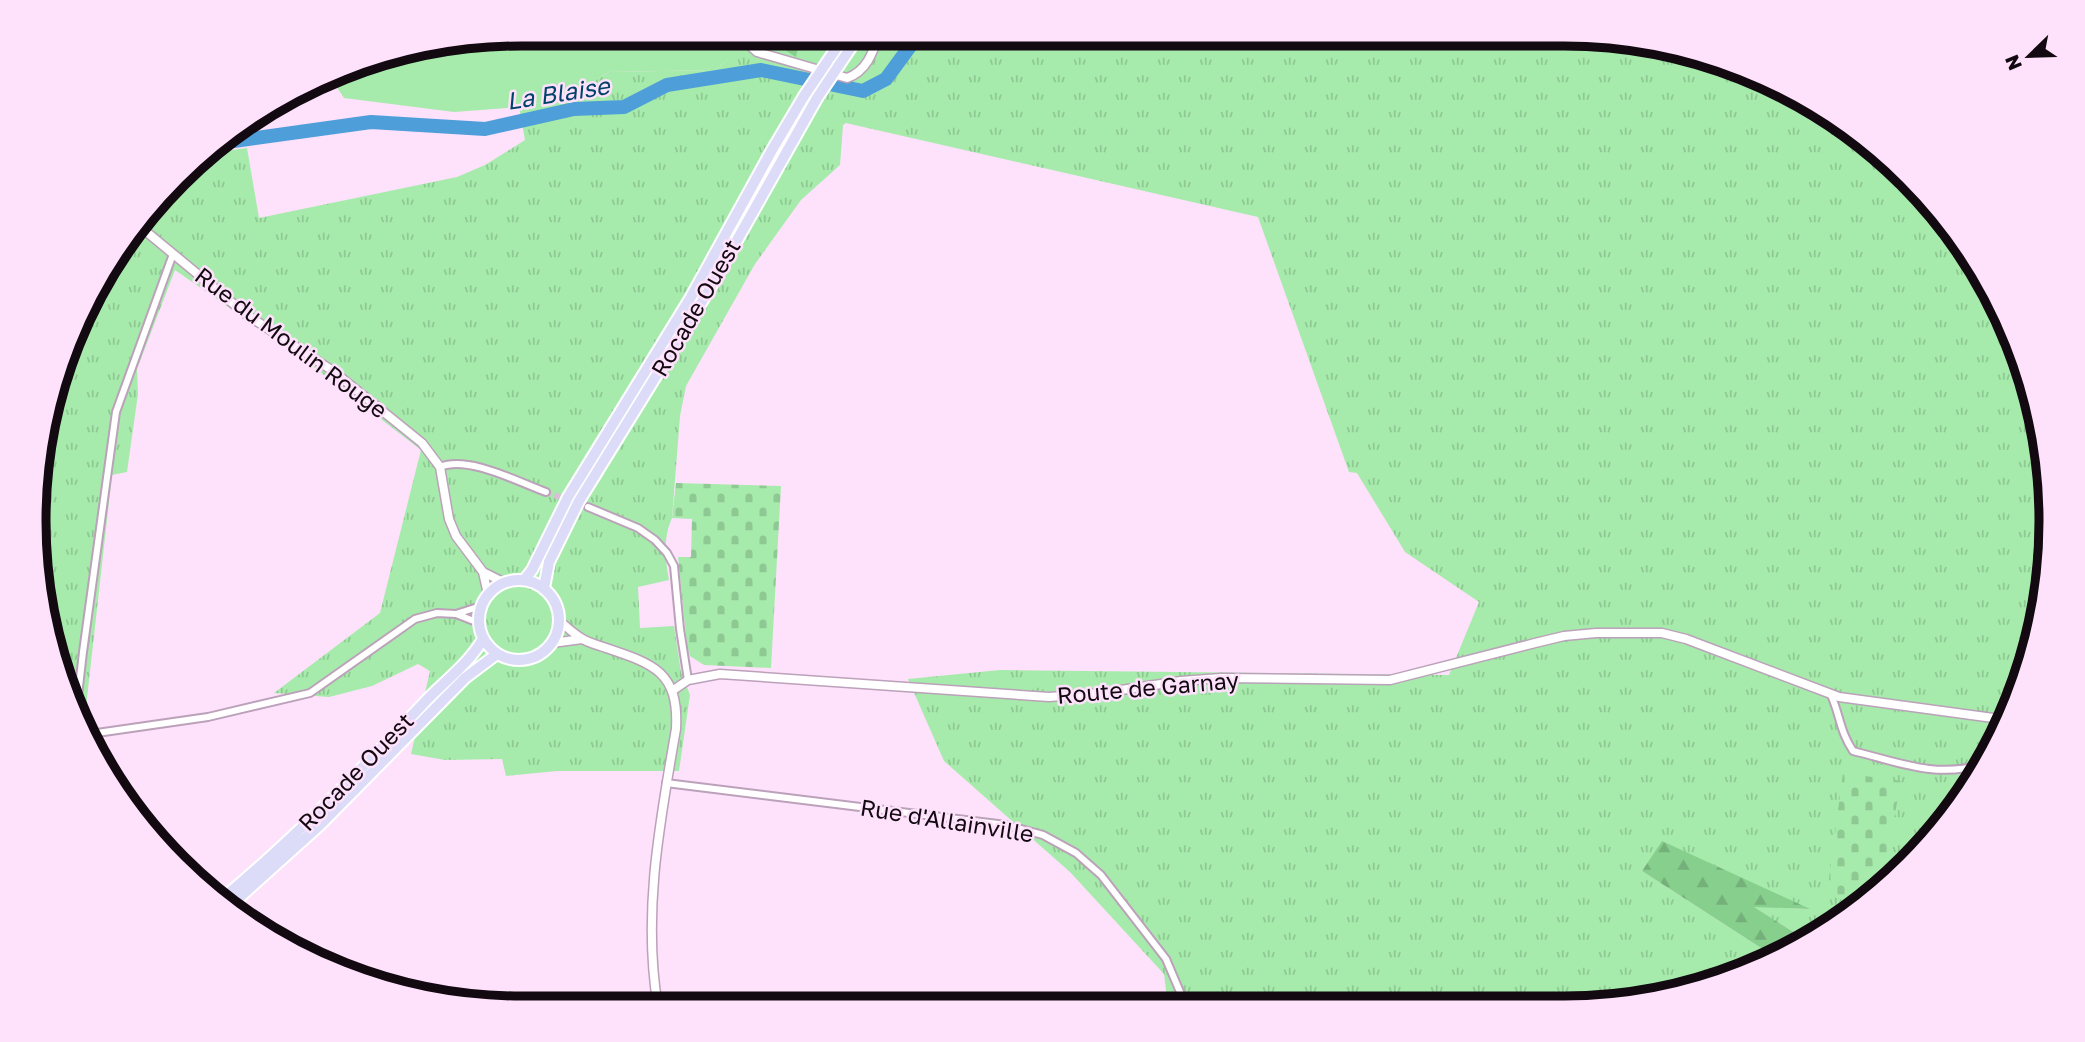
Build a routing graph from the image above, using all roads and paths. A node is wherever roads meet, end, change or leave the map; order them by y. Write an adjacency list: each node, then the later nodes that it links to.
1 (750, 46): 4 (street)
2 (838, 46): 11 (main road, Rocade Ouest, bridge)
3 (852, 46): 13 (main road, Rocade Ouest, bridge)
4 (875, 46)
5 (145, 231): 6 (street, Rue du Moulin Rouge)
6 (173, 254): 7 (street, Rue du Moulin Rouge); 25 (street)
7 (440, 467): 8 (street); 10 (street, Rue du Moulin Rouge)
8 (546, 492)
9 (588, 507): 23 (street)
10 (483, 572): 12 (street, Rue du Moulin Rouge); 14 (street, Rue du Moulin Rouge)
11 (524, 580): 12 (main road); 13 (main road)
12 (503, 582): 14 (main road)
13 (544, 588): 17 (main road)
14 (488, 594): 15 (main road)
15 (481, 606): 16 (street); 18 (main road)
16 (456, 614): 18 (street); 28 (street)
17 (559, 621): 20 (street); 21 (main road)
18 (479, 623): 19 (main road)
19 (483, 639): 22 (main road); 31 (main road, Rocade Ouest)
20 (582, 639): 21 (street); 24 (street)
21 (552, 643): 22 (main road)
22 (497, 654): 32 (main road, Rocade Ouest)
23 (688, 680): 24 (street, Route de Garnay); 26 (street, Route de Garnay)
24 (672, 691): 30 (street)
25 (78, 693)
26 (1831, 695): 27 (street, Route de Garnay); 29 (street)
27 (1996, 718)
28 (96, 733)
29 (1970, 769)
30 (666, 783): 33 (street); 34 (street, Rue d'Allainville)
31 (227, 894)
32 (236, 901)
33 (656, 996)
34 (1182, 996)

